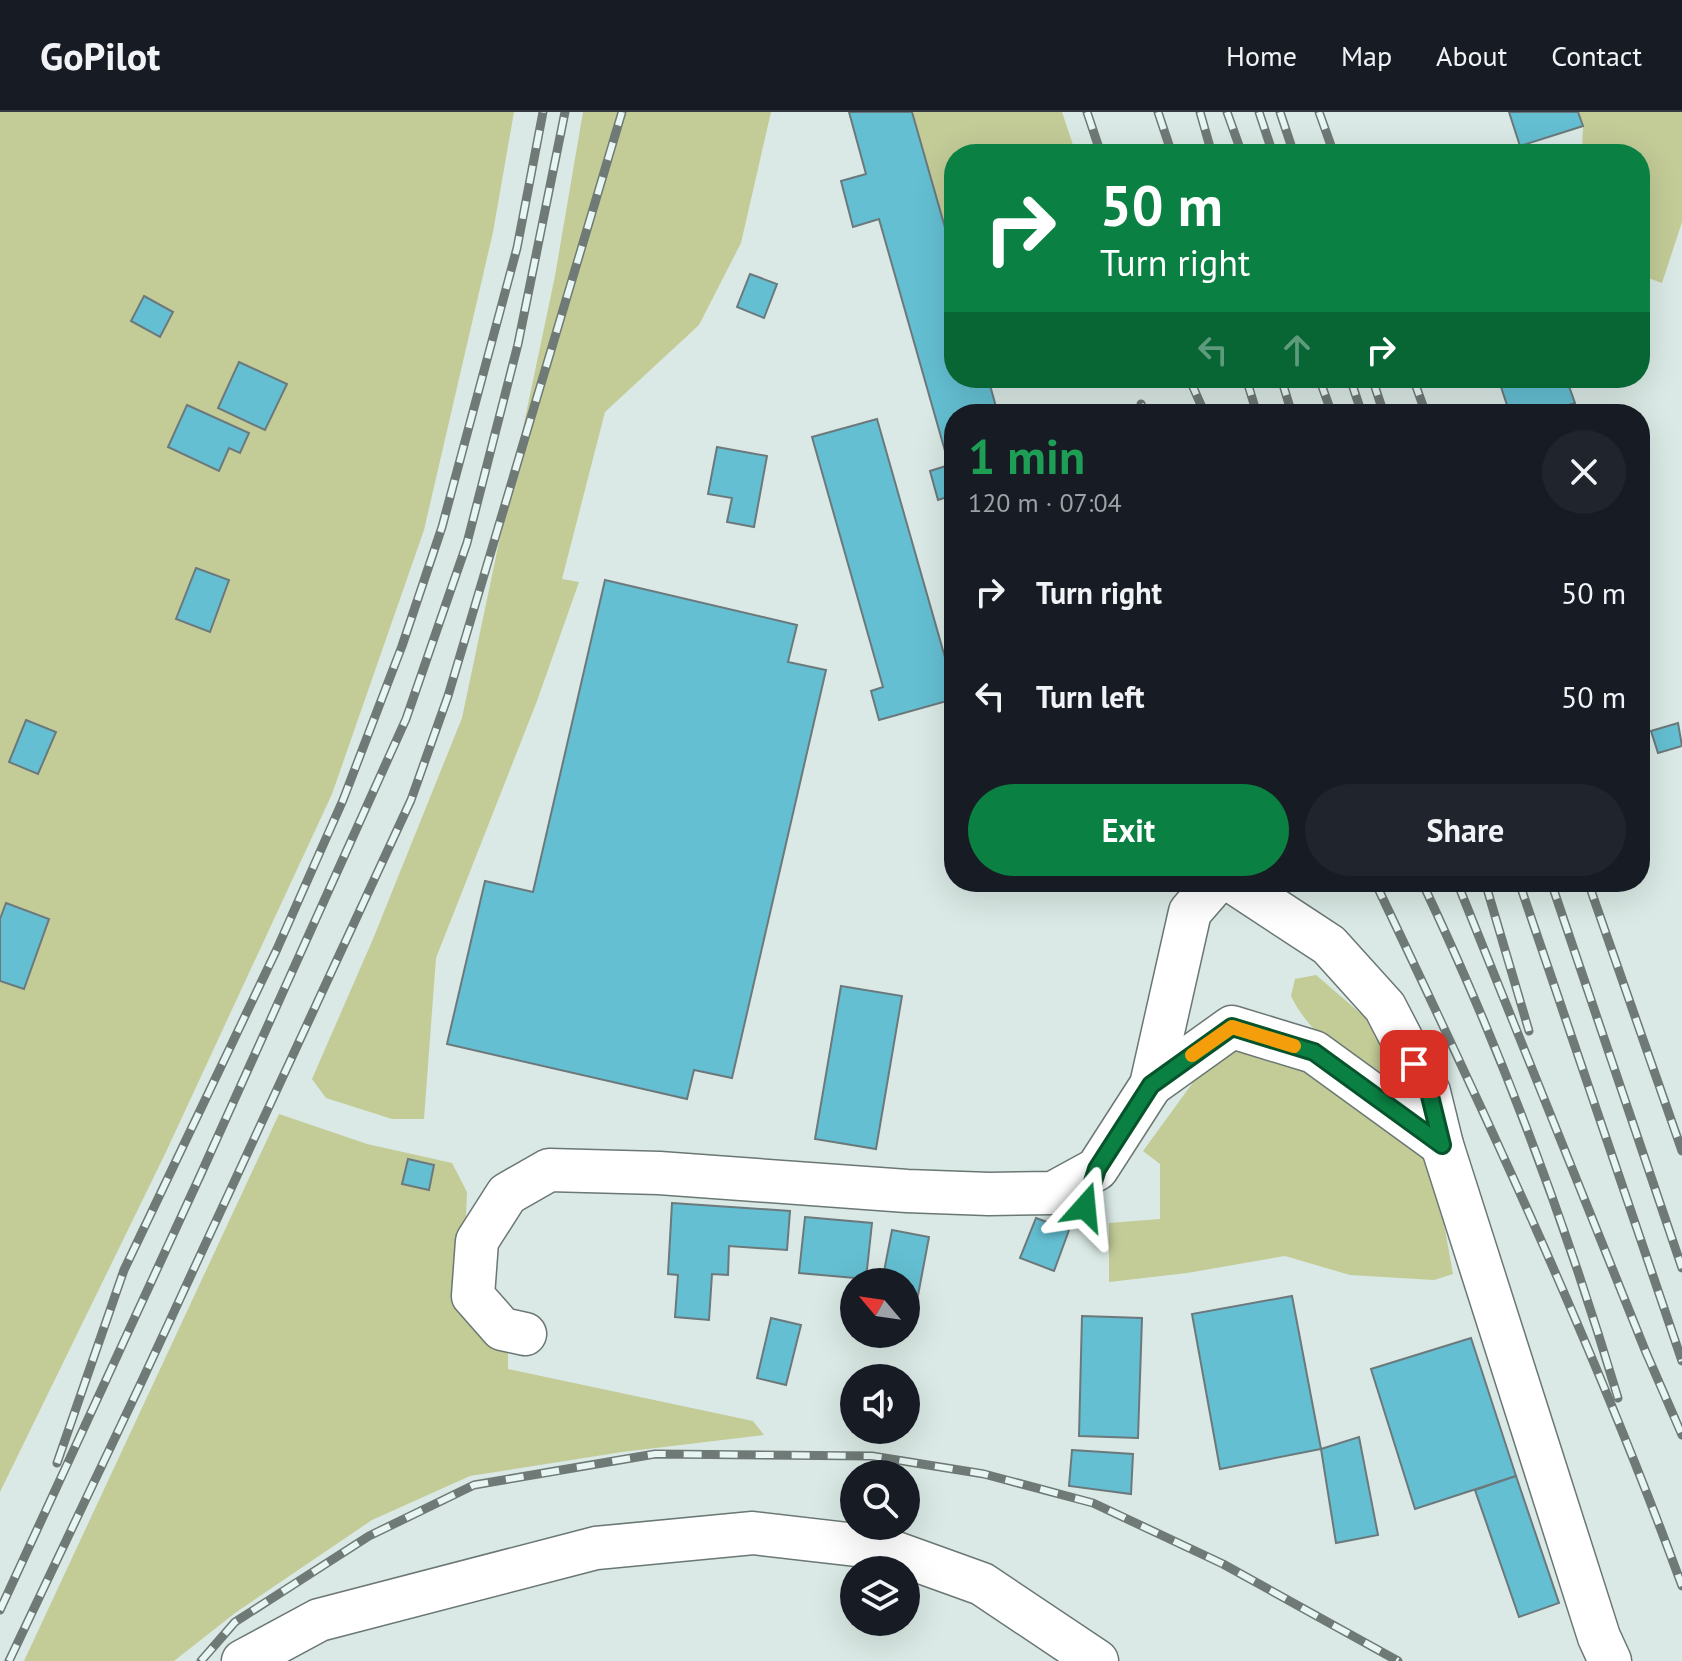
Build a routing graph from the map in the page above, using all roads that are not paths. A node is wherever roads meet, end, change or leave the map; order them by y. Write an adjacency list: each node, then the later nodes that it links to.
1 (1207, 892): 3 (street)
2 (1248, 892): 4 (street)
3 (1151, 1085): 4 (street); 5 (street)
4 (1442, 1145): 8 (street)
5 (525, 1334)
6 (243, 1661): 7 (street)
7 (1097, 1661)
8 (1610, 1661)

